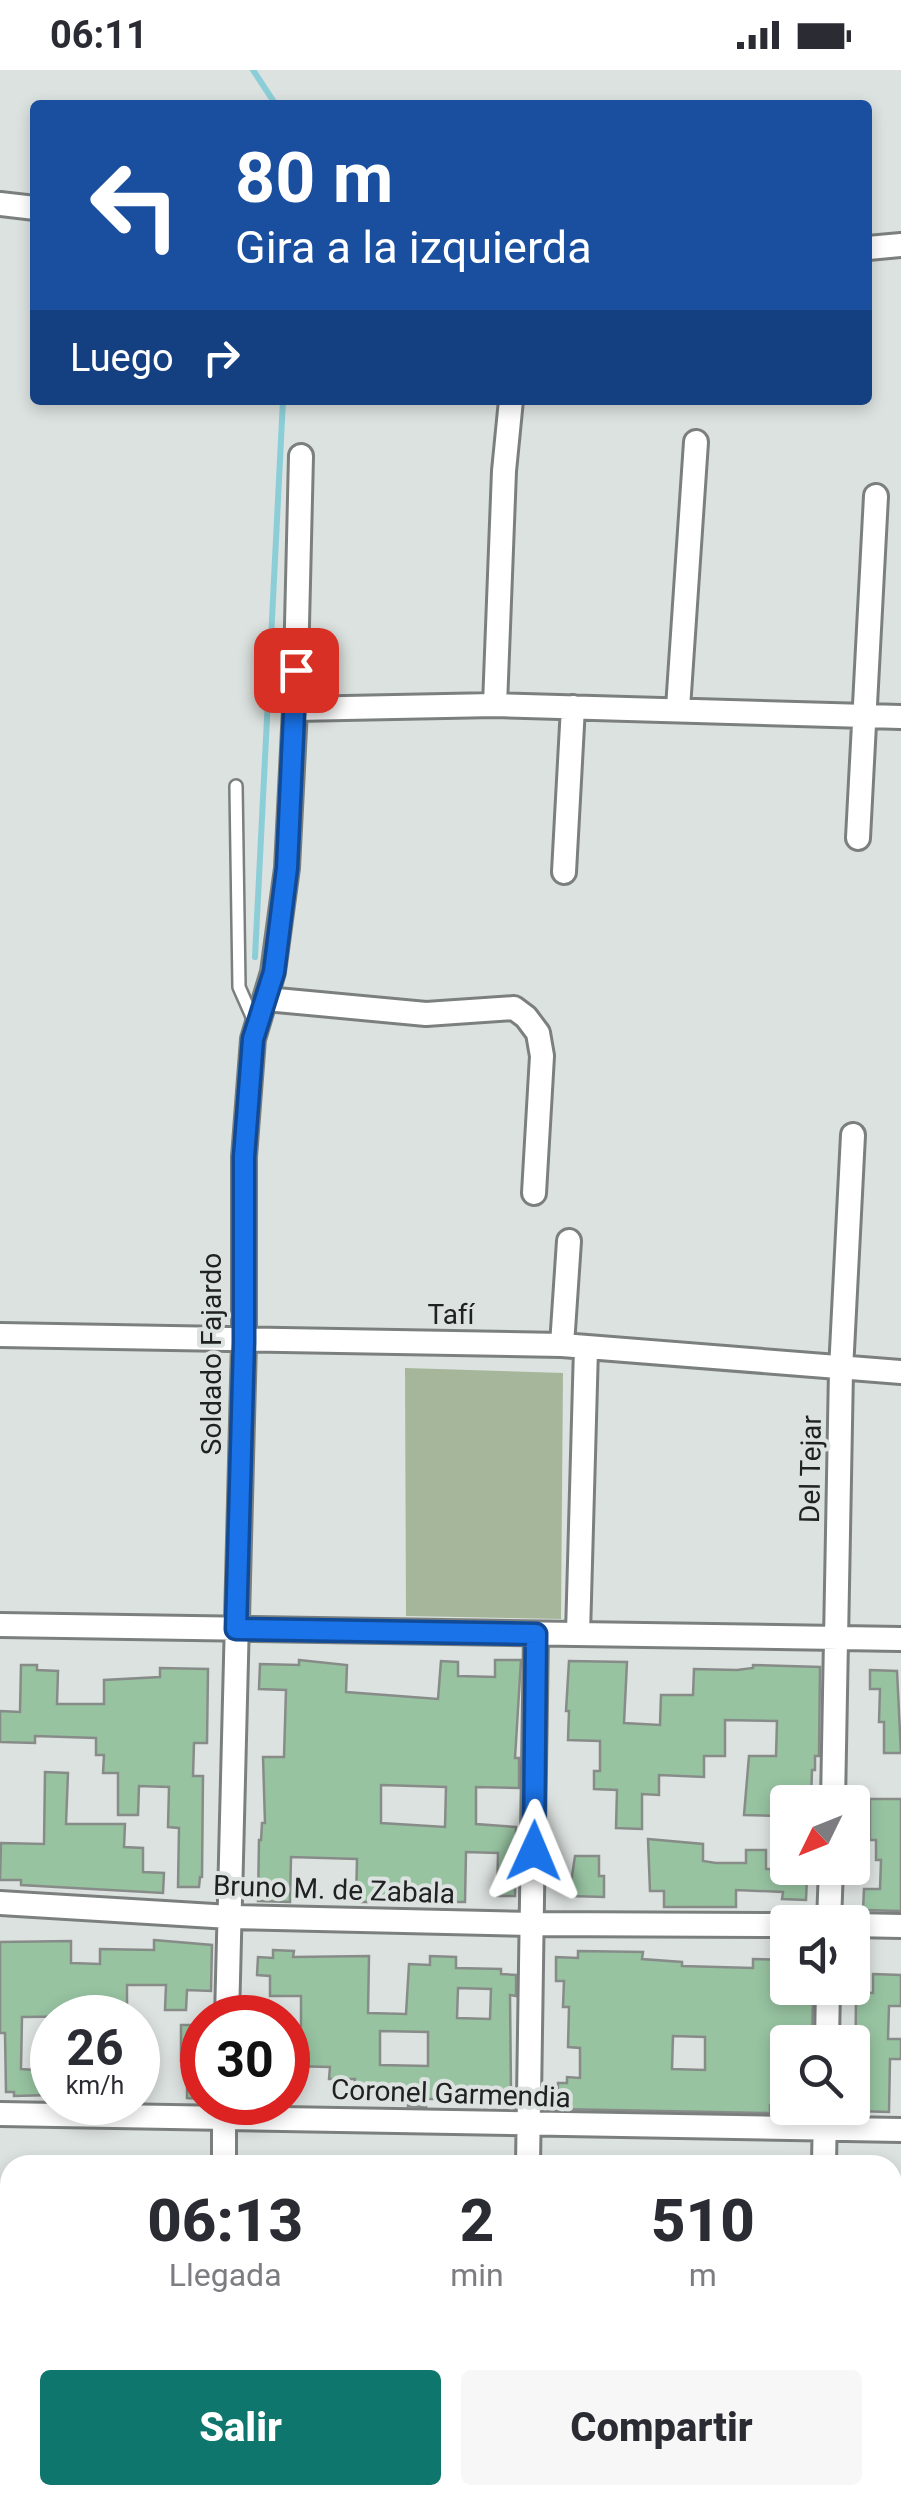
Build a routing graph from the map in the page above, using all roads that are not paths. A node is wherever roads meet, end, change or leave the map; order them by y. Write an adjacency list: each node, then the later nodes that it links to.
1 (0, 204): 2 (street)
2 (30, 207)
3 (901, 245): 4 (street)
4 (872, 248)
5 (511, 405): 9 (street)
6 (696, 442): 11 (street)
7 (300, 456): 12 (street, Soldado Fajardo)
8 (876, 496): 13 (street)
9 (495, 705): 10 (street); 12 (street)
10 (573, 707): 11 (street); 17 (street)
11 (678, 708): 13 (street)
12 (296, 709): 18 (street, Soldado Fajardo)
13 (864, 716): 14 (street); 16 (street)
14 (901, 717)
15 (236, 786): 19 (lane)
16 (858, 838)
17 (564, 872)
18 (266, 999): 19 (street, Soldado Fajardo); 21 (street)
19 (256, 1025): 24 (street, Soldado Fajardo)
20 (853, 1135): 27 (street, Del Tejar)
21 (534, 1193)
22 (570, 1242): 25 (street)
23 (0, 1335): 24 (street, Tafí)
24 (244, 1342): 25 (street, Tafí); 30 (street, Soldado Fajardo)
25 (562, 1345): 26 (street, Tafí)
26 (586, 1348): 27 (street, Tafí); 32 (street)
27 (840, 1370): 28 (street, Tafí); 34 (street, Del Tejar)
28 (901, 1372)
29 (0, 1625): 30 (street)
30 (236, 1629): 31 (street); 37 (street, Soldado Fajardo)
31 (536, 1634): 32 (street); 38 (street)
32 (578, 1634): 34 (street)
33 (901, 1639): 34 (street)
34 (838, 1640): 35 (street, Del Tejar)
35 (834, 1785)
36 (0, 1902): 37 (street, Bruno M. de Zabala)
37 (230, 1917): 38 (street, Bruno M. de Zabala); 42 (street, Soldado Fajardo)
38 (534, 1924): 39 (street, Bruno M. de Zabala); 48 (street)
39 (770, 1924)
40 (870, 1925): 41 (street)
41 (901, 1926)
42 (228, 1995)
43 (180, 2110): 44 (street, Coronel Garmendia)
44 (0, 2114)
45 (310, 2114): 48 (street, Coronel Garmendia)
46 (770, 2119): 48 (street, Coronel Garmendia)
47 (224, 2125): 52 (street)
48 (529, 2125): 53 (street)
49 (825, 2125): 54 (street)
50 (869, 2125): 51 (street, Coronel Garmendia)
51 (901, 2130)
52 (224, 2155)
53 (528, 2155)
54 (824, 2155)
55 (758, 2505): 56 (street)
56 (817, 2505): 57 (street)
57 (837, 2505)

